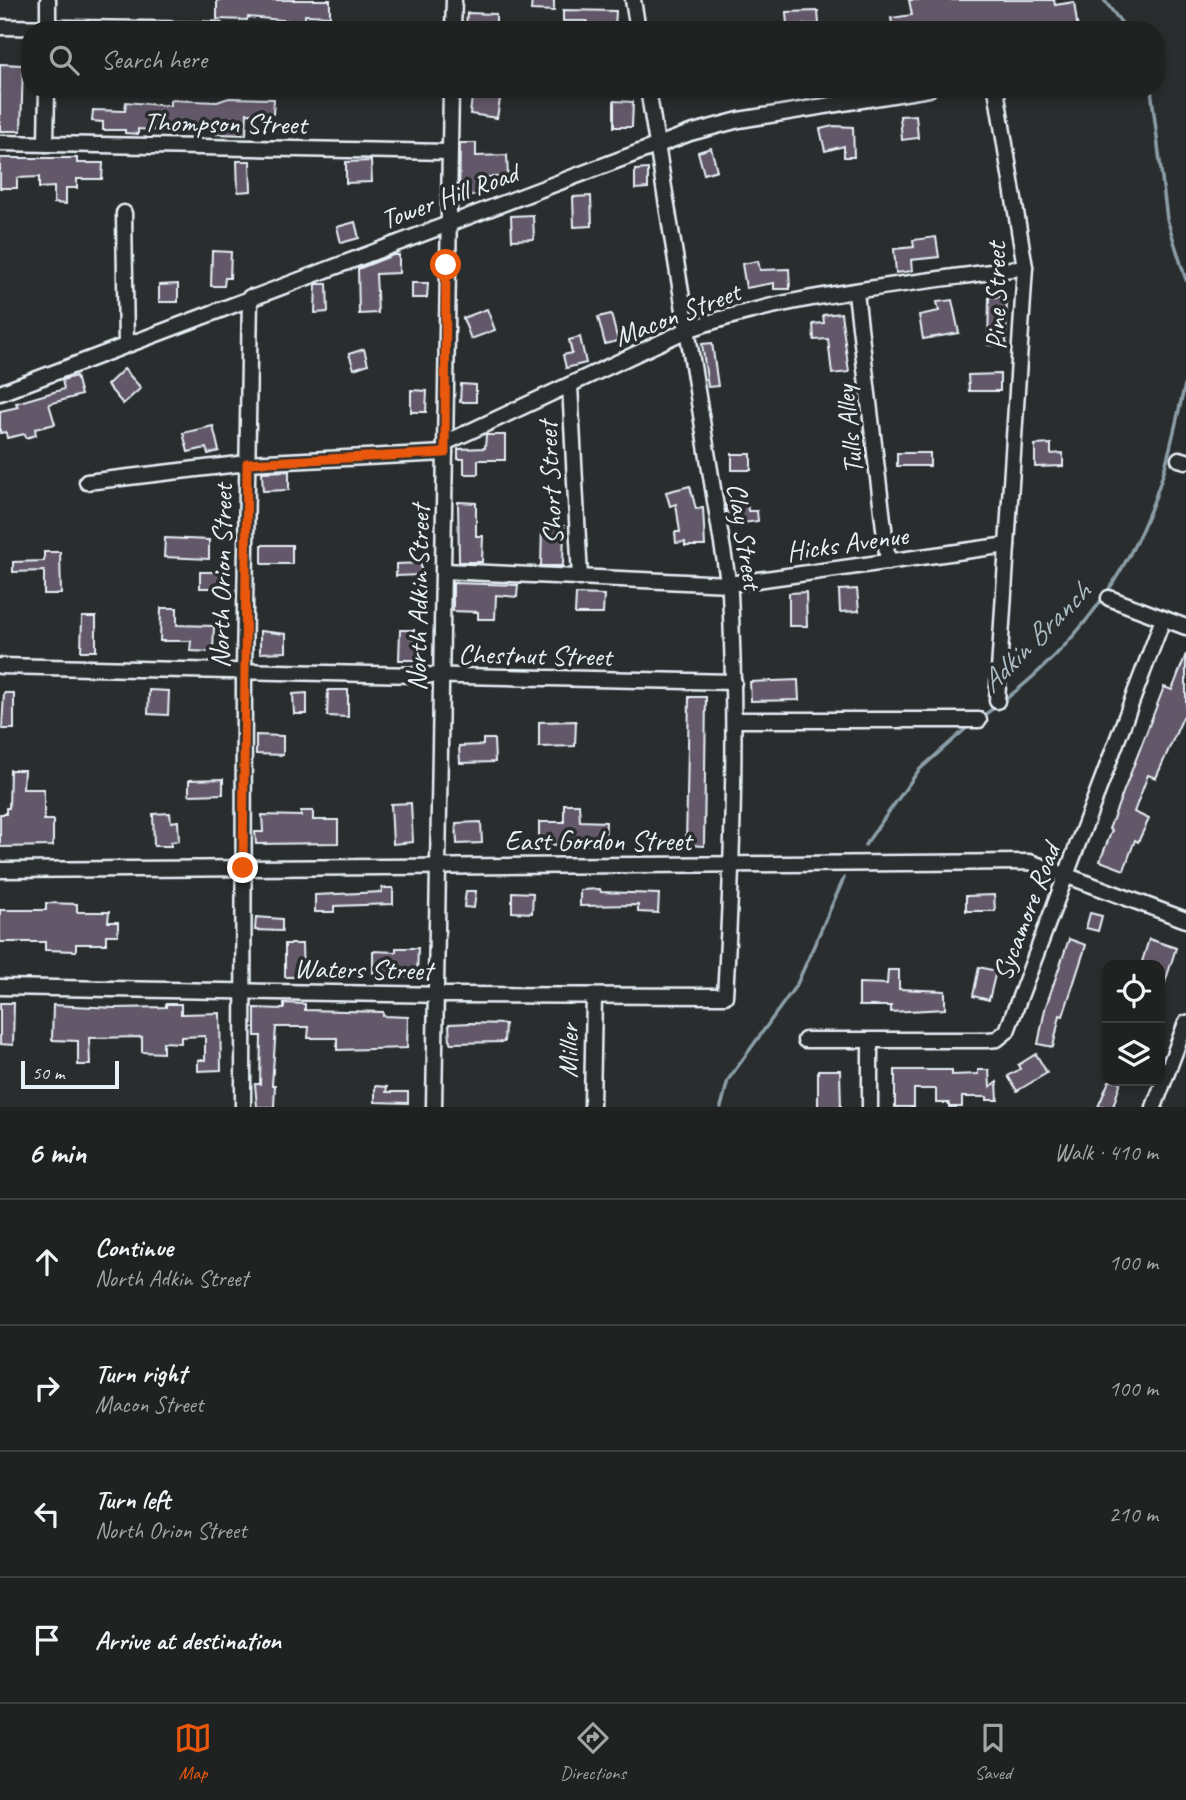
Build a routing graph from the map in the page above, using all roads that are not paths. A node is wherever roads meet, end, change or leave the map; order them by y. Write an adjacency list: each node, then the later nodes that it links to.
1 (48, 0): 4 (street)
2 (454, 0): 5 (street)
3 (633, 0): 6 (street)
4 (48, 21)
5 (453, 21)
6 (636, 21)
7 (0, 27): 8 (street)
8 (21, 28)
9 (47, 98): 15 (street)
10 (452, 98): 17 (street, North Adkin Street)
11 (649, 98): 16 (street, Clay Street)
12 (874, 98): 16 (street, Tower Hill Road)
13 (998, 98): 20 (street, Pine Street)
14 (0, 143): 15 (street, Thompson Street)
15 (46, 144): 17 (street, Thompson Street)
16 (657, 145): 19 (street, Tower Hill Road); 23 (street, Clay Street)
17 (449, 152): 19 (street, North Adkin Street)
18 (124, 213): 24 (street)
19 (447, 223): 22 (street, Tower Hill Road); 27 (street, North Adkin Street)
20 (1026, 267): 21 (street, Macon Street); 30 (street, Pine Street)
21 (856, 293): 23 (street, Macon Street); 31 (street, Tulls Alley)
22 (250, 297): 24 (street, Tower Hill Road); 28 (street, North Orion Street)
23 (687, 330): 25 (street, Macon Street); 34 (street, Clay Street)
24 (126, 345): 26 (street, Tower Hill Road)
25 (570, 385): 27 (street, Macon Street); 33 (street, Short Street)
26 (0, 393)
27 (445, 448): 28 (street, Macon Street); 32 (street, North Adkin Street)
28 (247, 463): 29 (street, Macon Street); 39 (street, North Orion Street)
29 (87, 482)
30 (1007, 545): 31 (street, Hicks Avenue); 42 (street)
31 (888, 562): 34 (street, Hicks Avenue)
32 (443, 571): 33 (street, Hicks Avenue); 40 (street, North Adkin Street)
33 (580, 578): 34 (street, Hicks Avenue)
34 (729, 584): 41 (street, Clay Street)
35 (1109, 598): 36 (street)
36 (1163, 619): 37 (street); 49 (street, Sycamore Road)
37 (1186, 627)
38 (0, 666): 39 (street, Chestnut Street)
39 (244, 671): 40 (street, Chestnut Street); 47 (street, North Orion Street)
40 (442, 678): 41 (street, Chestnut Street); 46 (street, North Adkin Street)
41 (734, 682): 43 (street, Clay Street)
42 (997, 701)
43 (734, 720): 44 (street); 45 (street, Clay Street)
44 (979, 720)
45 (733, 864): 46 (street, East Gordon Street); 49 (street, East Gordon Street); 55 (street, Clay Street)
46 (439, 865): 47 (street, East Gordon Street); 53 (street, North Adkin Street)
47 (243, 868): 48 (street, East Gordon Street); 52 (street, North Orion Street)
48 (0, 870)
49 (1067, 876): 50 (street, East Gordon Street); 58 (street, Sycamore Road)
50 (1186, 920)
51 (0, 987): 52 (street, Waters Street)
52 (243, 992): 53 (street, Waters Street); 59 (street, North Orion Street)
53 (436, 995): 54 (street, Waters Street); 60 (street, North Adkin Street)
54 (594, 996): 55 (street, Waters Street); 61 (street, Miller)
55 (725, 996)
56 (1186, 1023): 63 (street)
57 (805, 1040): 58 (street, Sycamore Road)
58 (870, 1042): 62 (street)
59 (243, 1107)
60 (434, 1107)
61 (592, 1107)
62 (870, 1107)
63 (1154, 1107)

